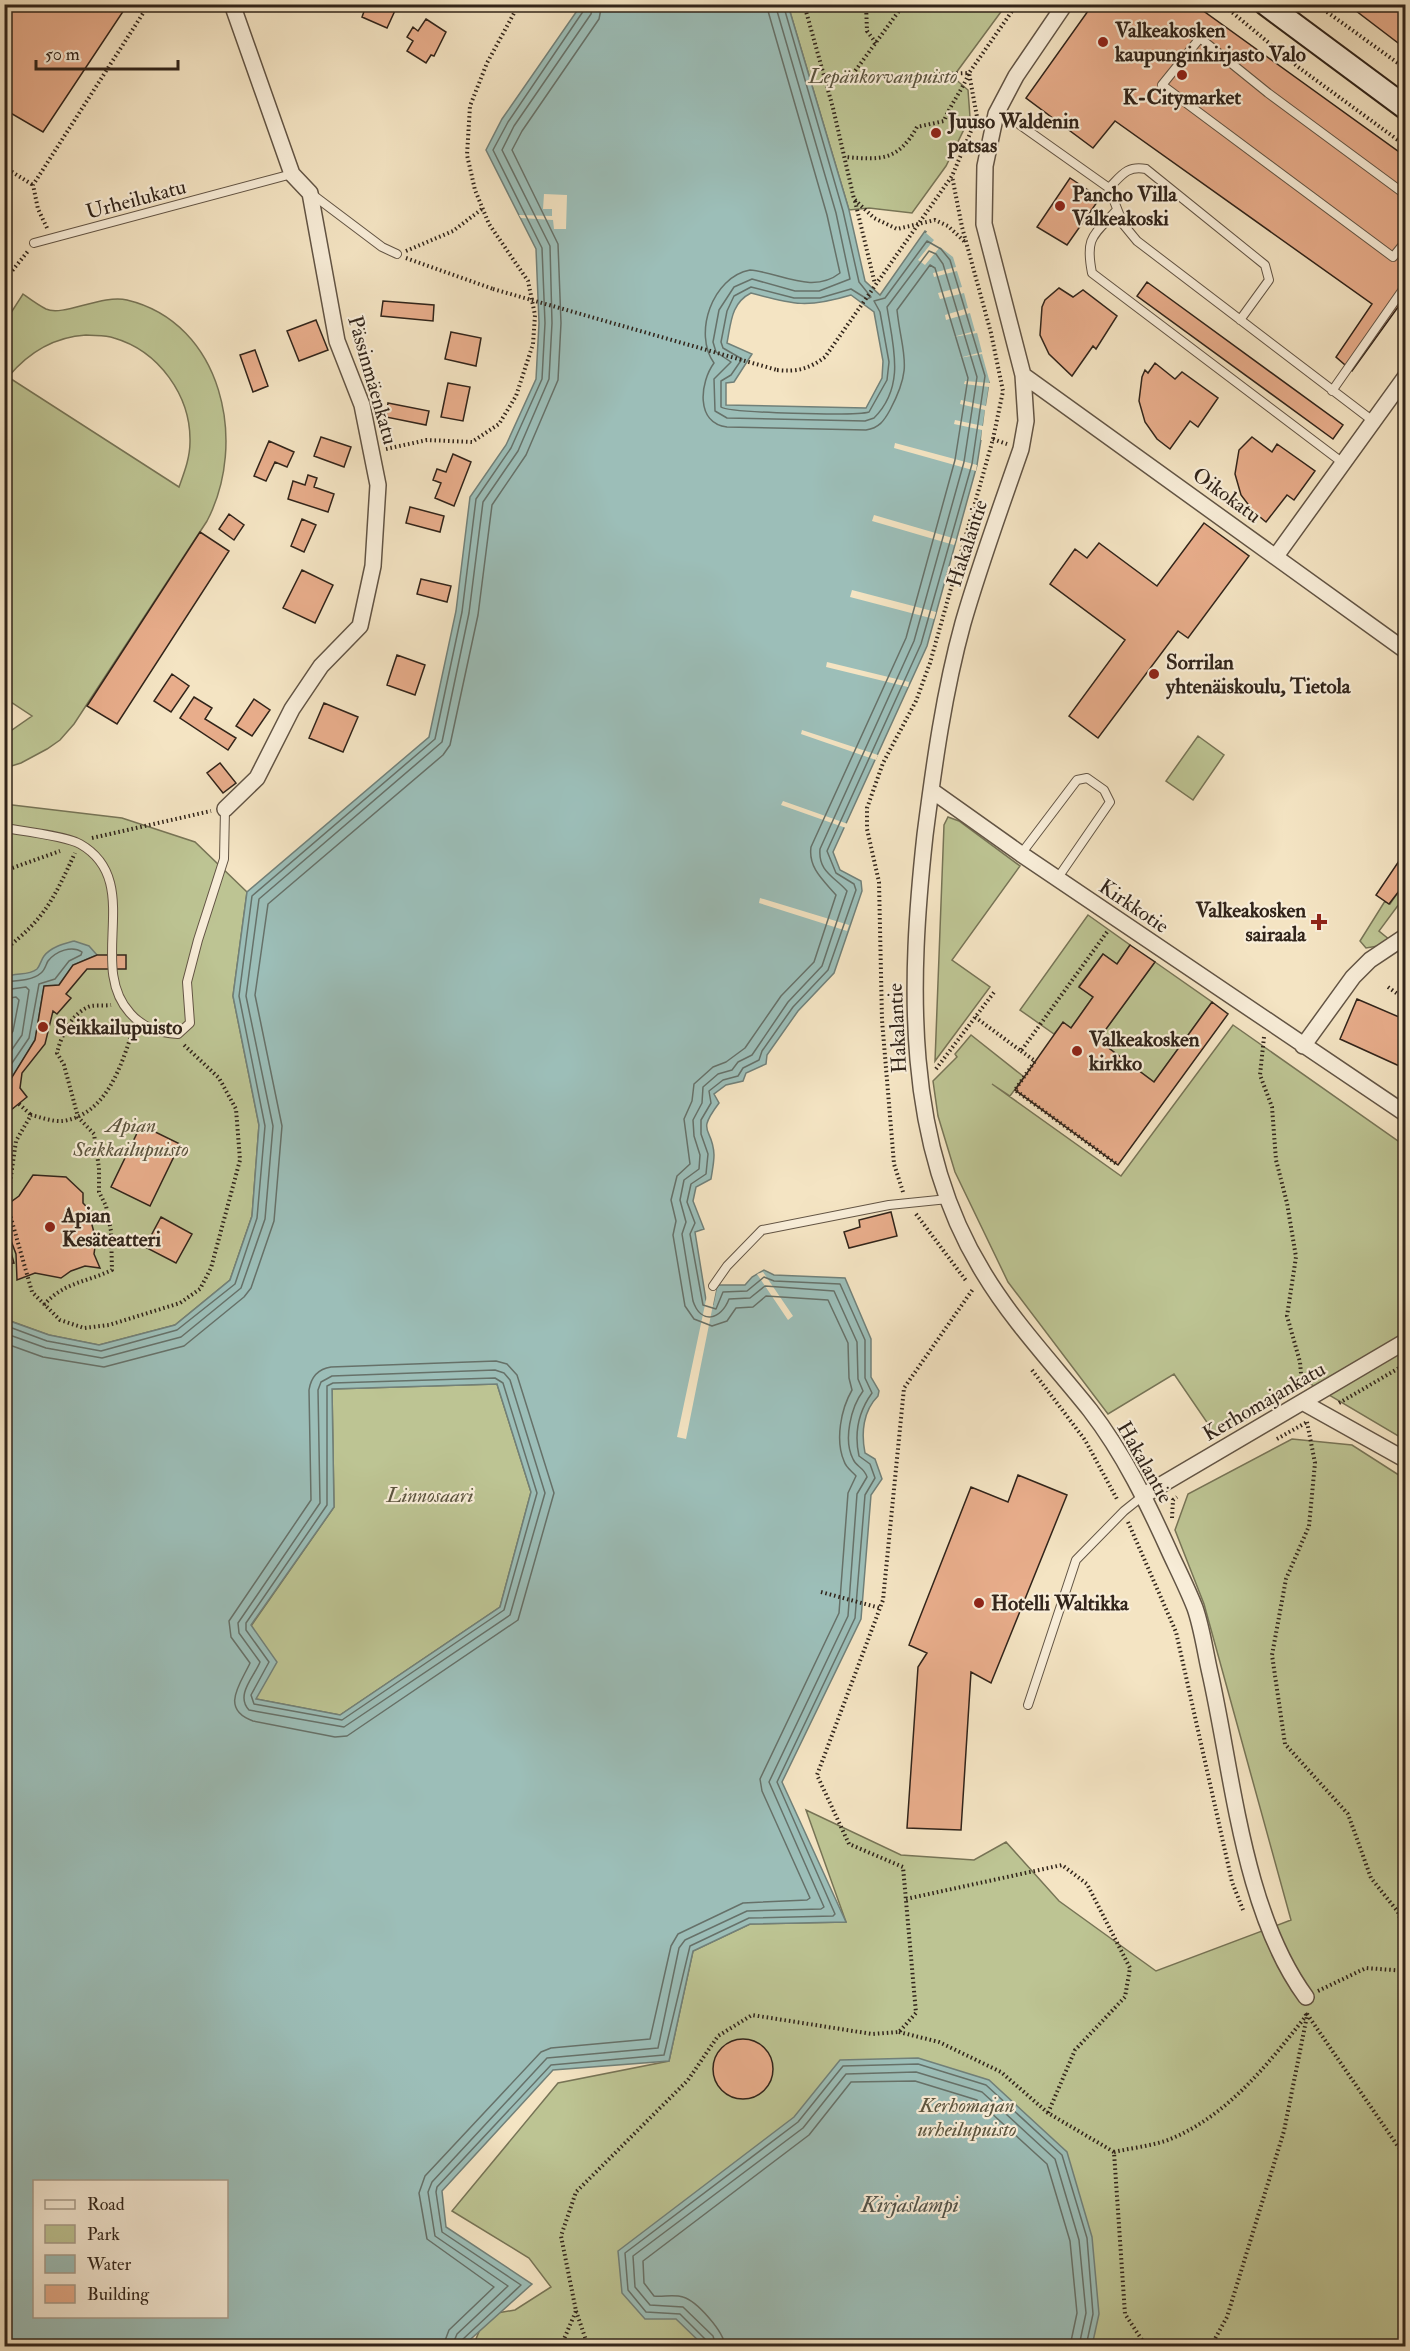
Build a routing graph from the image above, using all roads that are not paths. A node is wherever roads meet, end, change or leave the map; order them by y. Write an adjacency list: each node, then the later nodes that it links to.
1 (232, 4): 6 (street)
2 (1065, 4): 5 (street, Hakalantie)
3 (1266, 4): 4 (main road)
4 (1406, 108)
5 (996, 114): 7 (lane); 16 (street, Hakalantie)
6 (292, 174): 8 (street); 12 (lane, Urheilukatu)
7 (1110, 188): 10 (lane); 15 (lane)
8 (310, 193): 13 (lane); 24 (street, Pässinmäenkatu)
9 (1406, 195): 11 (lane)
10 (1116, 211): 15 (lane); 20 (lane)
11 (1406, 241)
12 (34, 243)
13 (397, 254)
14 (1406, 285): 18 (lane)
15 (1240, 320): 18 (lane)
16 (1023, 375): 21 (street, Oikokatu); 23 (street, Hakalantie)
17 (1406, 376): 19 (street)
18 (1332, 391): 19 (lane)
19 (1373, 421): 20 (street)
20 (1343, 462): 21 (street)
21 (1276, 556): 22 (street, Oikokatu)
22 (1406, 651)
23 (931, 790): 26 (street, Kirkkotie); 31 (street, Hakalantie)
24 (225, 809): 25 (lane)
25 (4, 828)
26 (1021, 854): 27 (street, Kirkkotie); 27 (lane)
27 (1057, 879): 29 (street, Kirkkotie)
28 (1406, 936): 29 (street)
29 (1303, 1046): 30 (street, Kirkkotie)
30 (1406, 1114)
31 (948, 1199): 32 (lane); 36 (street, Hakalantie)
32 (713, 1286)
33 (1406, 1341): 34 (street, Kerhomajankatu)
34 (1304, 1403): 35 (street); 36 (street, Kerhomajankatu)
35 (1406, 1460)
36 (1144, 1496): 37 (lane); 38 (street, Hakalantie)
37 (1028, 1705)
38 (1303, 2002)

